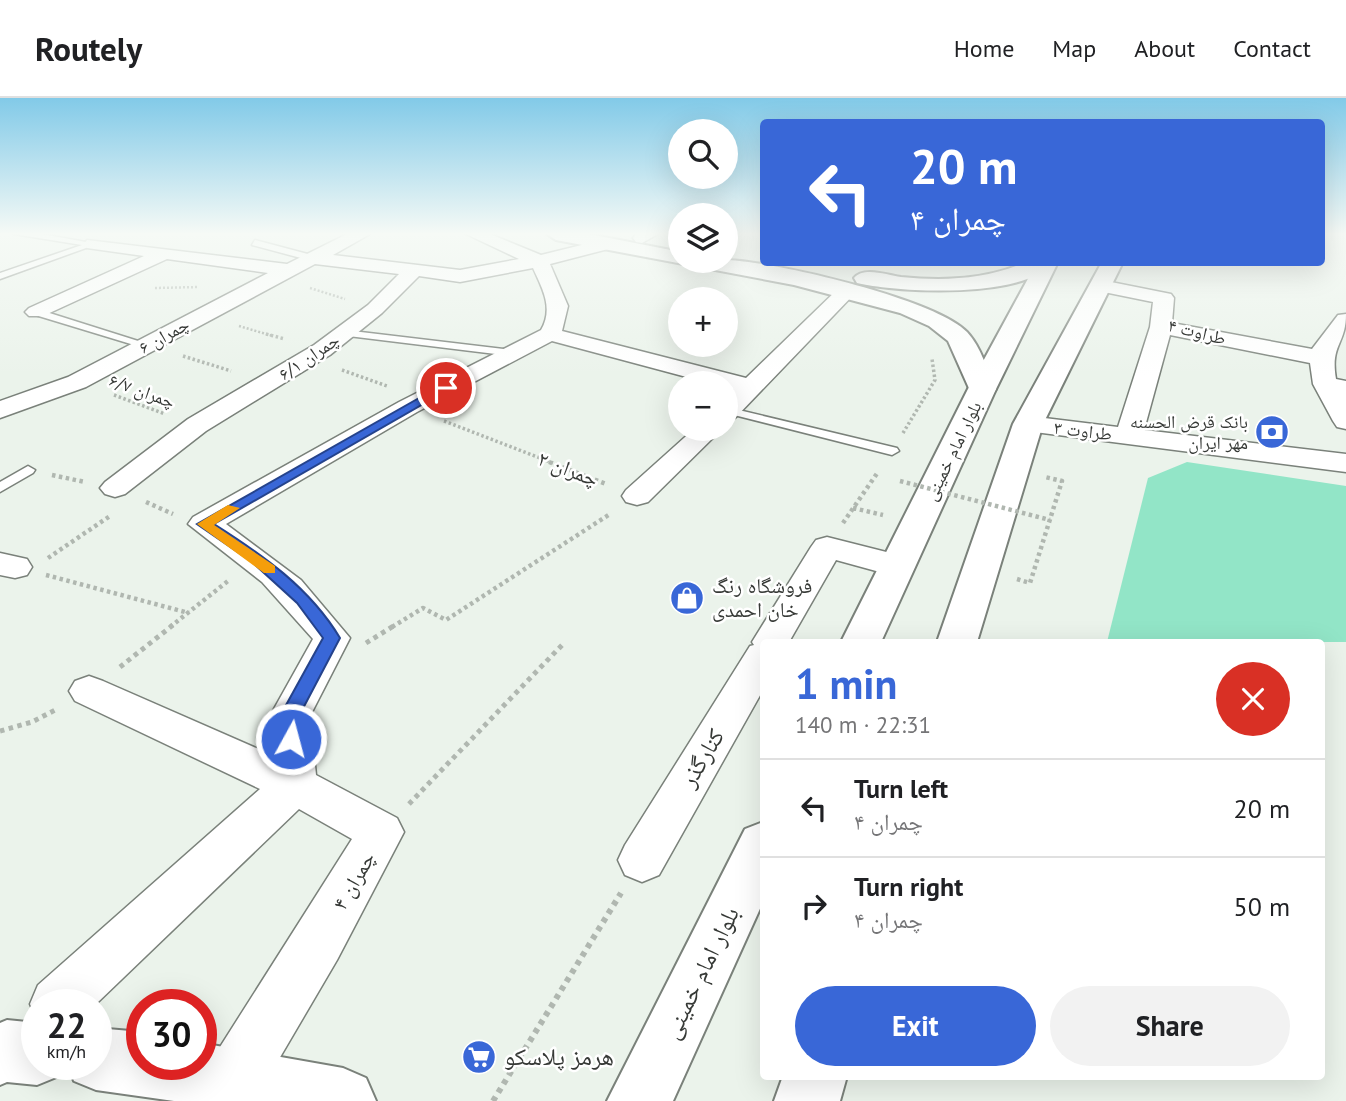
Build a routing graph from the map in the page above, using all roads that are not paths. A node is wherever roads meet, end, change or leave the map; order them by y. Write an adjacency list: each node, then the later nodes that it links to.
1 (102, 281): 13 (street)
2 (268, 281): 18 (street, چمران ۶)
3 (403, 281): 16 (street, چمران ۶/۱)
4 (554, 281): 17 (street)
5 (798, 281): 12 (main road)
6 (876, 281): 11 (main road)
7 (996, 281): 11 (main road)
8 (1037, 281): 23 (main road, بلوار امام خمینی)
9 (1103, 281): 28 (main road)
10 (1123, 281): 15 (street, طراوت ۴)
11 (893, 284): 12 (main road)
12 (855, 292): 22 (street); 23 (main road)
13 (36, 312): 18 (lane)
14 (1346, 320): 20 (street)
15 (1161, 327): 20 (street, طراوت ۴); 29 (street)
16 (344, 332): 19 (lane); 35 (street, چمران ۶/۱)
17 (549, 334): 19 (street); 22 (street)
18 (148, 346): 25 (street, چمران ۶)
19 (513, 353): 43 (street)
20 (1321, 358): 21 (street)
21 (1335, 386): 27 (street)
22 (752, 387): 24 (street)
23 (982, 389): 37 (main road, بلوار امام خمینی)
24 (738, 401)
25 (0, 410)
26 (738, 420): 31 (lane)
27 (1346, 421)
28 (1028, 424): 29 (street, طراوت ۳); 40 (main road)
29 (1128, 437): 32 (street, طراوت ۳)
30 (695, 441): 36 (street)
31 (892, 451)
32 (1346, 463)
33 (28, 470): 34 (lane)
34 (0, 488)
35 (115, 488)
36 (637, 496)
37 (898, 566): 38 (street); 39 (main road, بلوار امام خمینی)
38 (773, 639)
39 (862, 639)
40 (958, 639)
41 (760, 661): 45 (street, کنارگذر)
42 (89, 691): 43 (street, چمران ۴)
43 (295, 785): 46 (street); 48 (street, چمران ۴)
44 (760, 851): 51 (main road, بلوار امام خمینی)
45 (642, 860)
46 (73, 989)
47 (217, 1076): 48 (main road)
48 (234, 1079): 50 (main road)
49 (814, 1080): 52 (main road)
50 (343, 1101)
51 (640, 1101)
52 (807, 1101)

